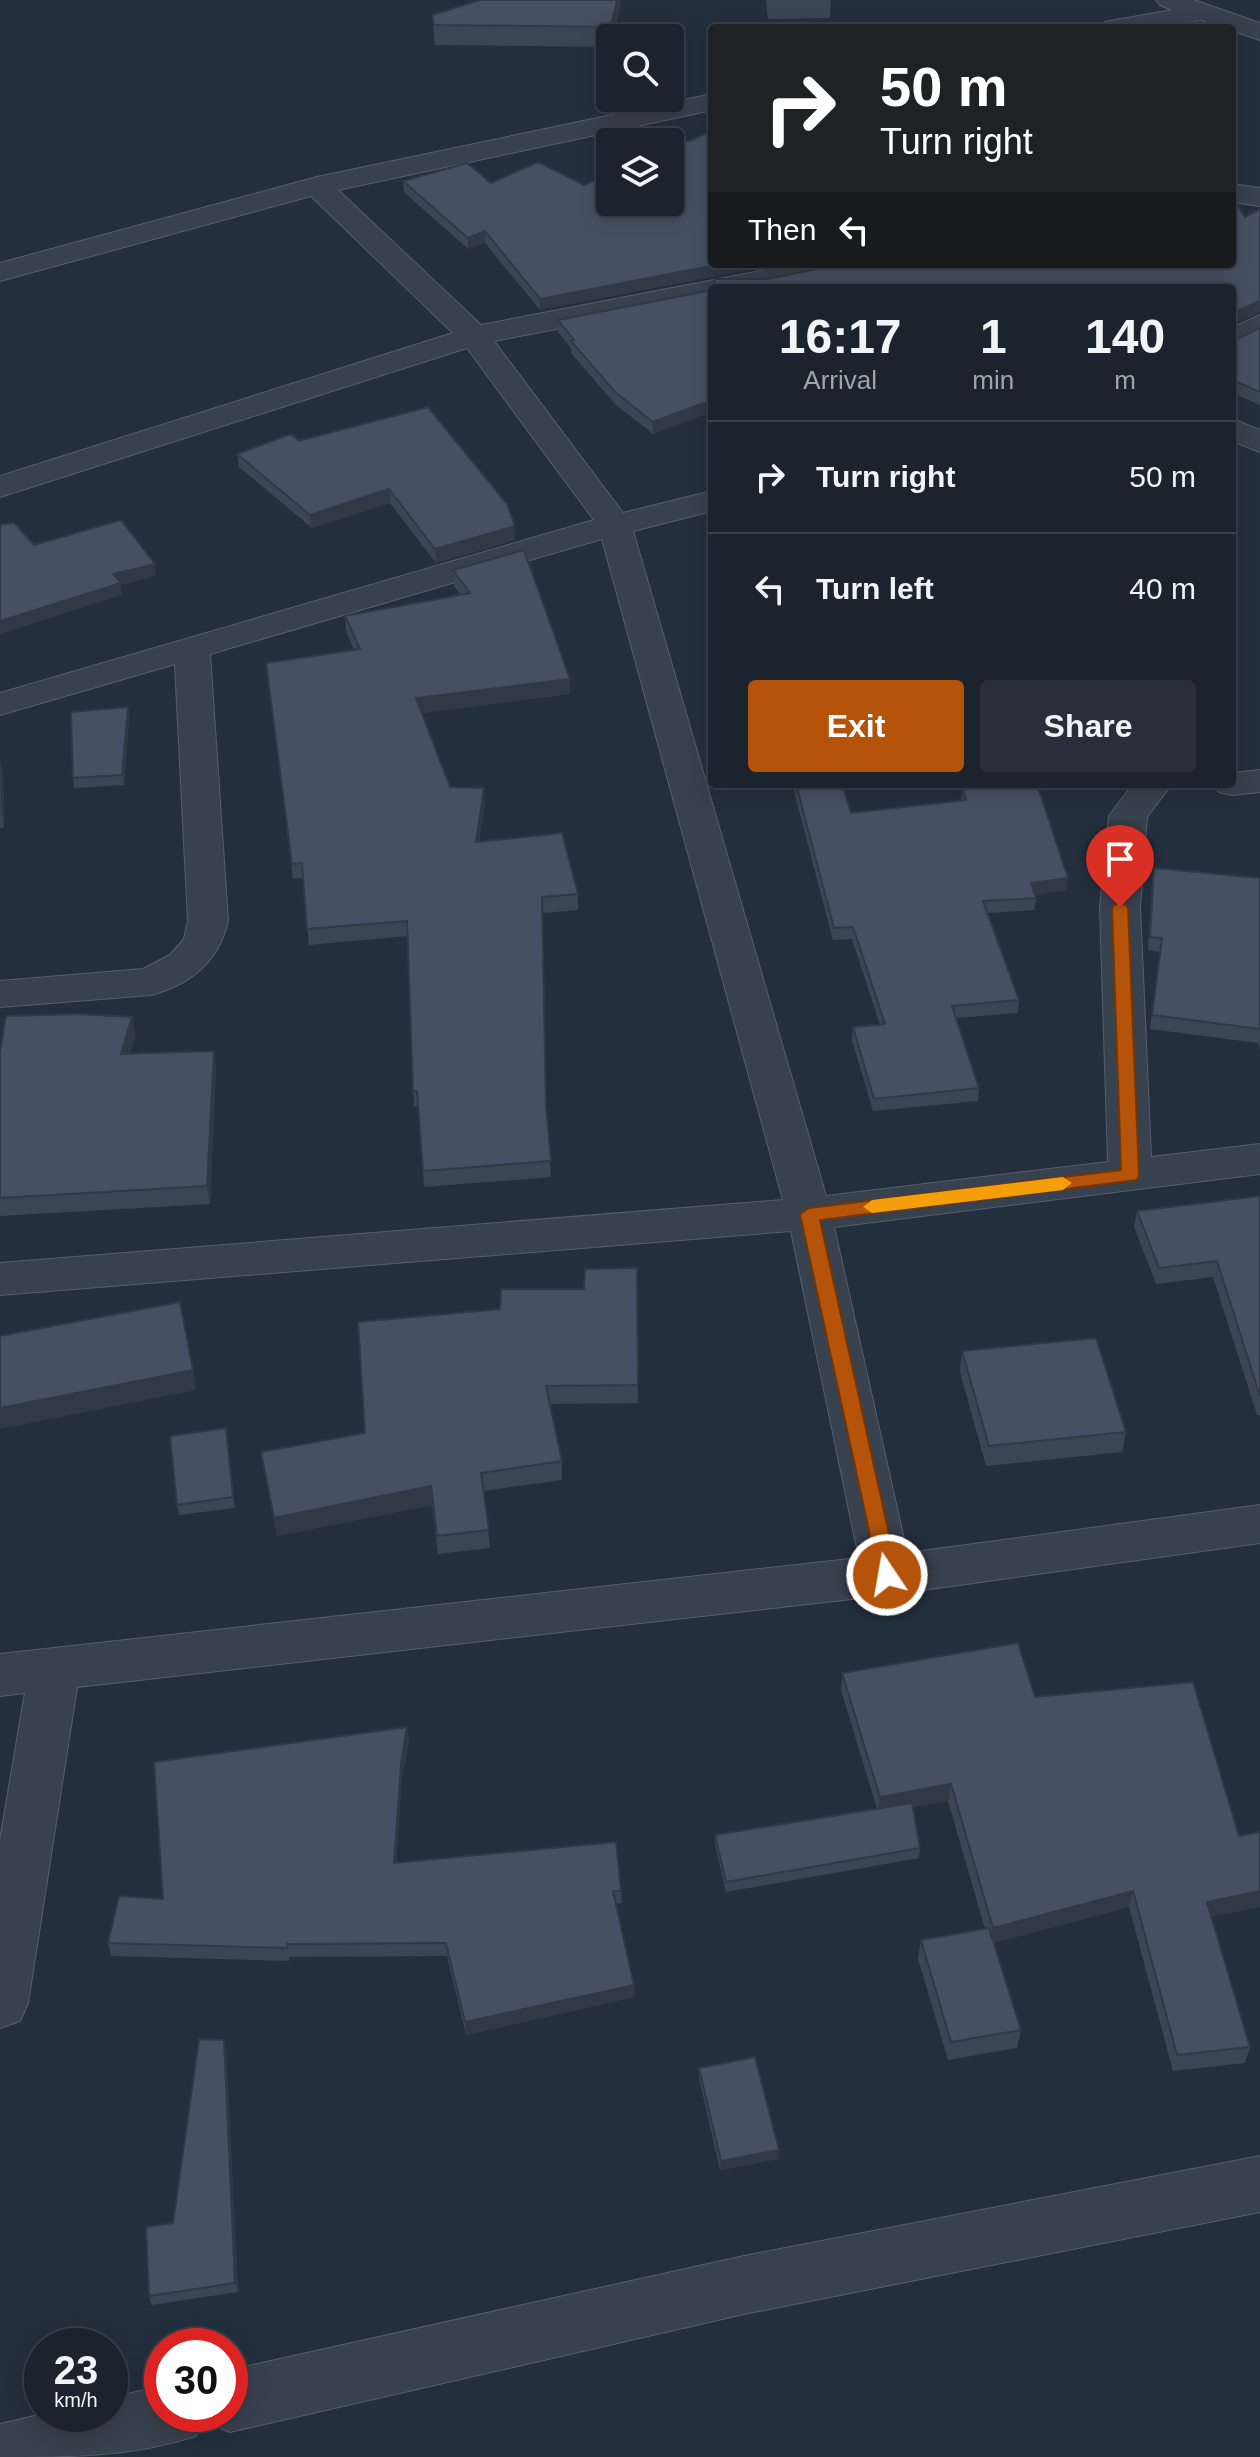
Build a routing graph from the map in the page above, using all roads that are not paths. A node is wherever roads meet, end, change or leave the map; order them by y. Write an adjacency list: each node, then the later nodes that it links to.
1 (1169, 0): 2 (street)
2 (1203, 12): 3 (street); 4 (street)
3 (1136, 24)
4 (1260, 32)
5 (708, 103): 6 (street)
6 (317, 186): 10 (street); 14 (street)
7 (1236, 194): 8 (street)
8 (1260, 197)
9 (822, 268): 11 (street)
10 (0, 272)
11 (740, 284)
12 (708, 291): 14 (street)
13 (1260, 324): 15 (street)
14 (474, 336): 18 (street); 20 (street)
15 (1236, 339)
16 (1236, 431): 17 (street)
17 (1260, 442)
18 (0, 487)
19 (708, 502): 20 (street)
20 (615, 525): 21 (street); 29 (street)
21 (192, 649): 22 (street); 26 (street)
22 (0, 704)
23 (1260, 781): 24 (street)
24 (1236, 784)
25 (1150, 788): 28 (street)
26 (0, 994)
27 (1260, 1159): 28 (street)
28 (1130, 1175): 29 (street)
29 (809, 1214): 30 (street); 32 (street)
30 (0, 1279)
31 (1260, 1524): 32 (street)
32 (887, 1575): 33 (street)
33 (54, 1670): 34 (street); 35 (street)
34 (0, 1675)
35 (0, 2003)
36 (1260, 2184): 37 (street)
37 (248, 2397)
38 (144, 2421): 39 (street)
39 (0, 2455)

